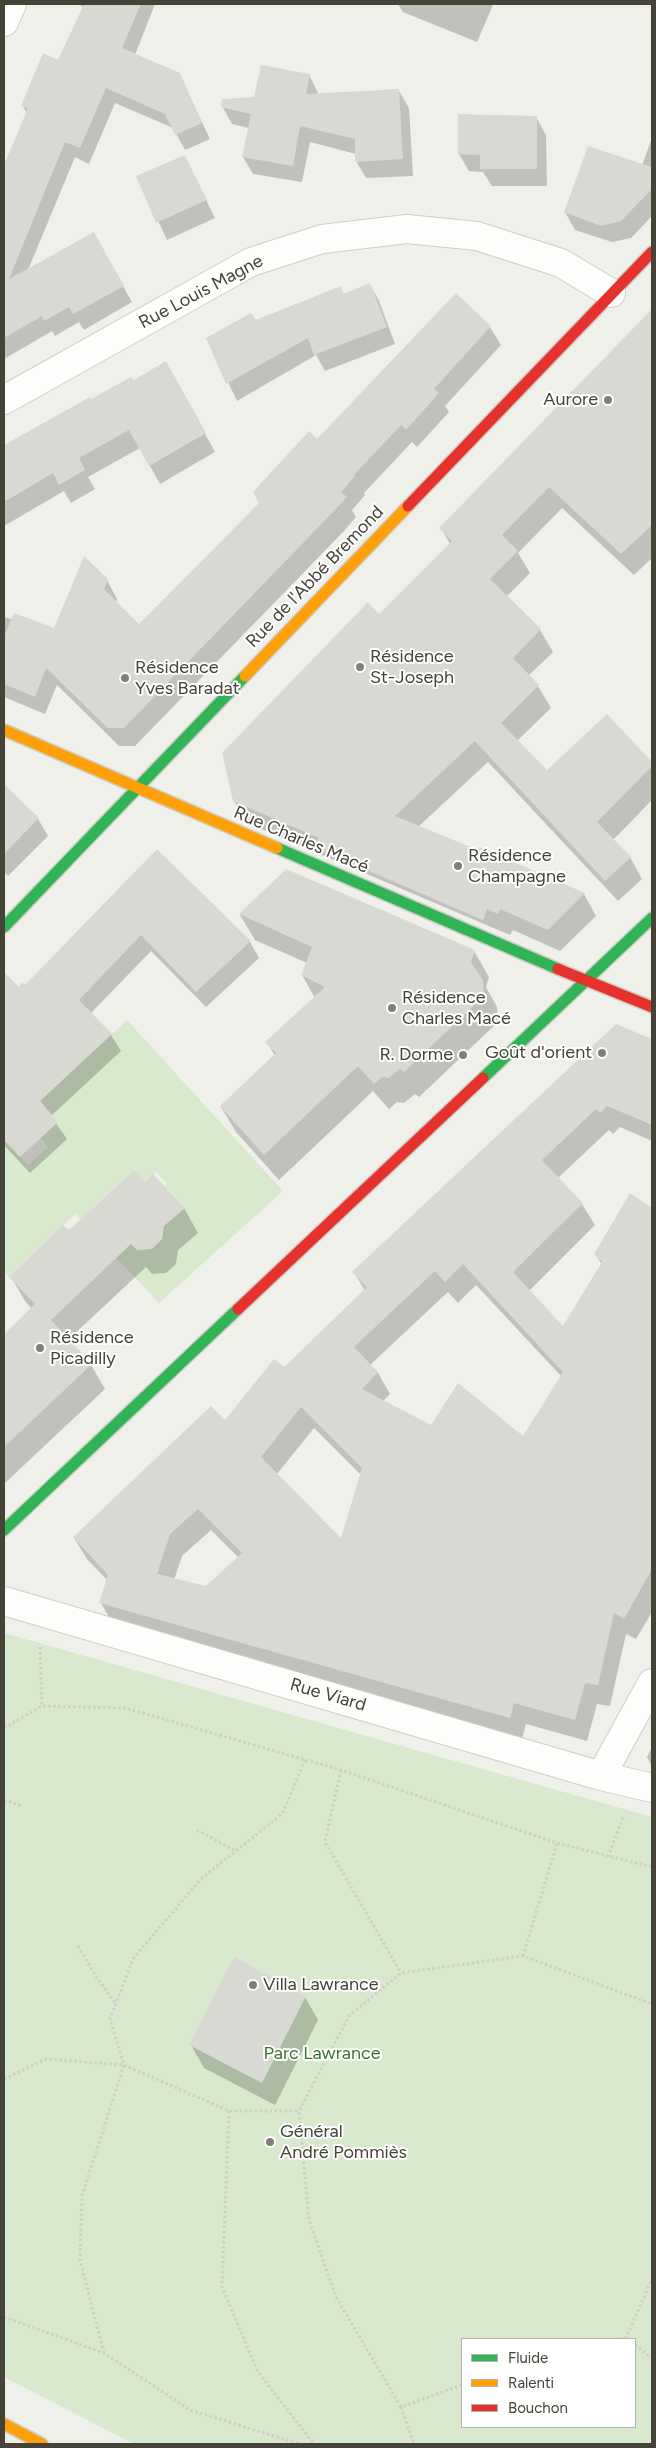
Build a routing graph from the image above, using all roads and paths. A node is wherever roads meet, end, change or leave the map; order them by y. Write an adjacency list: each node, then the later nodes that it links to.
1 (12, 4): 2 (street)
2 (4, 22)
3 (652, 252): 4 (street, Rue de l'Abbé Bremond)
4 (612, 292): 5 (street, Rue Louis Magne); 7 (street, Rue de l'Abbé Bremond)
5 (4, 400)
6 (4, 730): 7 (street, Rue Charles Macé)
7 (138, 788): 9 (street, Rue de l'Abbé Bremond); 10 (street, Rue Charles Macé)
8 (652, 918): 10 (street)
9 (4, 927)
10 (585, 981): 11 (street, Rue Charles Macé); 12 (street)
11 (652, 1008)
12 (4, 1530)
13 (4, 1601): 14 (street, Rue Viard)
14 (39, 1610): 16 (path); 20 (street, Rue Viard)
15 (652, 1683): 20 (street)
16 (42, 1706): 17 (path); 18 (path)
17 (4, 1728)
18 (305, 1760): 19 (path); 26 (path)
19 (341, 1770): 25 (path); 31 (path)
20 (601, 1776): 21 (street, Rue Viard)
21 (644, 1786): 27 (path)
22 (4, 1800): 23 (path)
23 (22, 1806)
24 (197, 1830): 26 (path)
25 (557, 1843): 27 (path); 30 (path)
26 (236, 1851): 32 (path)
27 (608, 1857): 28 (path)
28 (652, 1867)
29 (78, 1946): 32 (path)
30 (523, 1956): 31 (path); 33 (path)
31 (401, 1973): 37 (path)
32 (116, 2004): 34 (path)
33 (652, 2004)
34 (124, 2065): 35 (path); 36 (path); 42 (path)
35 (4, 2079)
36 (229, 2110): 37 (path); 49 (path)
37 (299, 2111): 45 (path)
38 (652, 2279): 40 (path)
39 (4, 2317): 42 (path)
40 (626, 2338)
41 (636, 2346): 43 (path)
42 (104, 2353): 48 (path)
43 (652, 2358)
44 (461, 2385): 45 (path)
45 (401, 2407): 50 (path)
46 (4, 2424): 47 (street)
47 (42, 2444)
48 (300, 2444)
49 (314, 2444)
50 (414, 2444)

